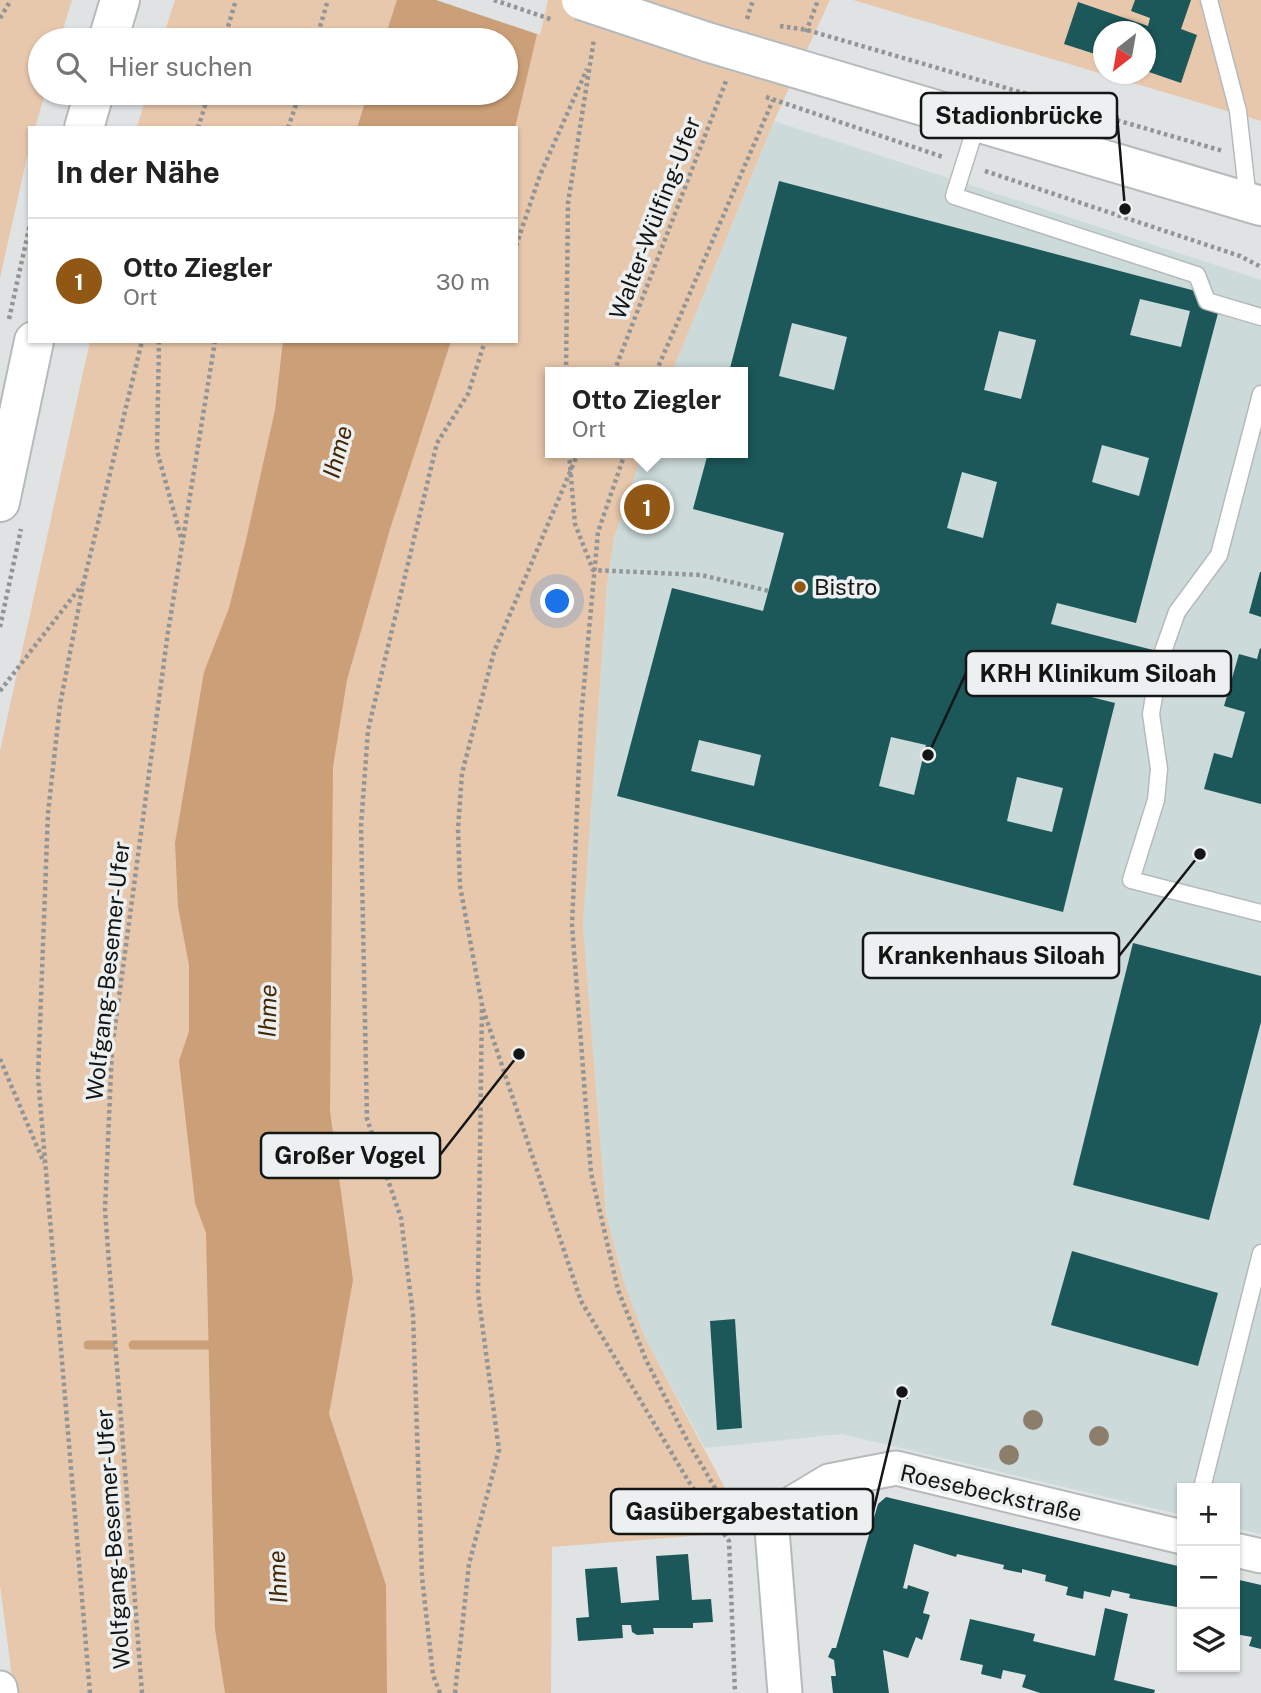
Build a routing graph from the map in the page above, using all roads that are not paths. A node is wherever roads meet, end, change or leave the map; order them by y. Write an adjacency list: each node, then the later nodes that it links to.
1 (120, 0): 4 (street)
2 (581, 0): 6 (street, bridge)
3 (1209, 0): 8 (lane)
4 (112, 28)
5 (91, 105): 7 (street)
6 (977, 122): 8 (street); 9 (lane)
7 (86, 126)
8 (1254, 204)
9 (1261, 317)
10 (20, 337): 12 (street)
11 (1261, 394): 13 (lane)
12 (0, 502)
13 (1261, 914)
14 (1261, 1252): 15 (lane)
15 (1203, 1483)
16 (1177, 1536): 19 (street, Roesebeckstraße)
17 (1240, 1551): 18 (street)
18 (1261, 1556)
19 (785, 1693)

